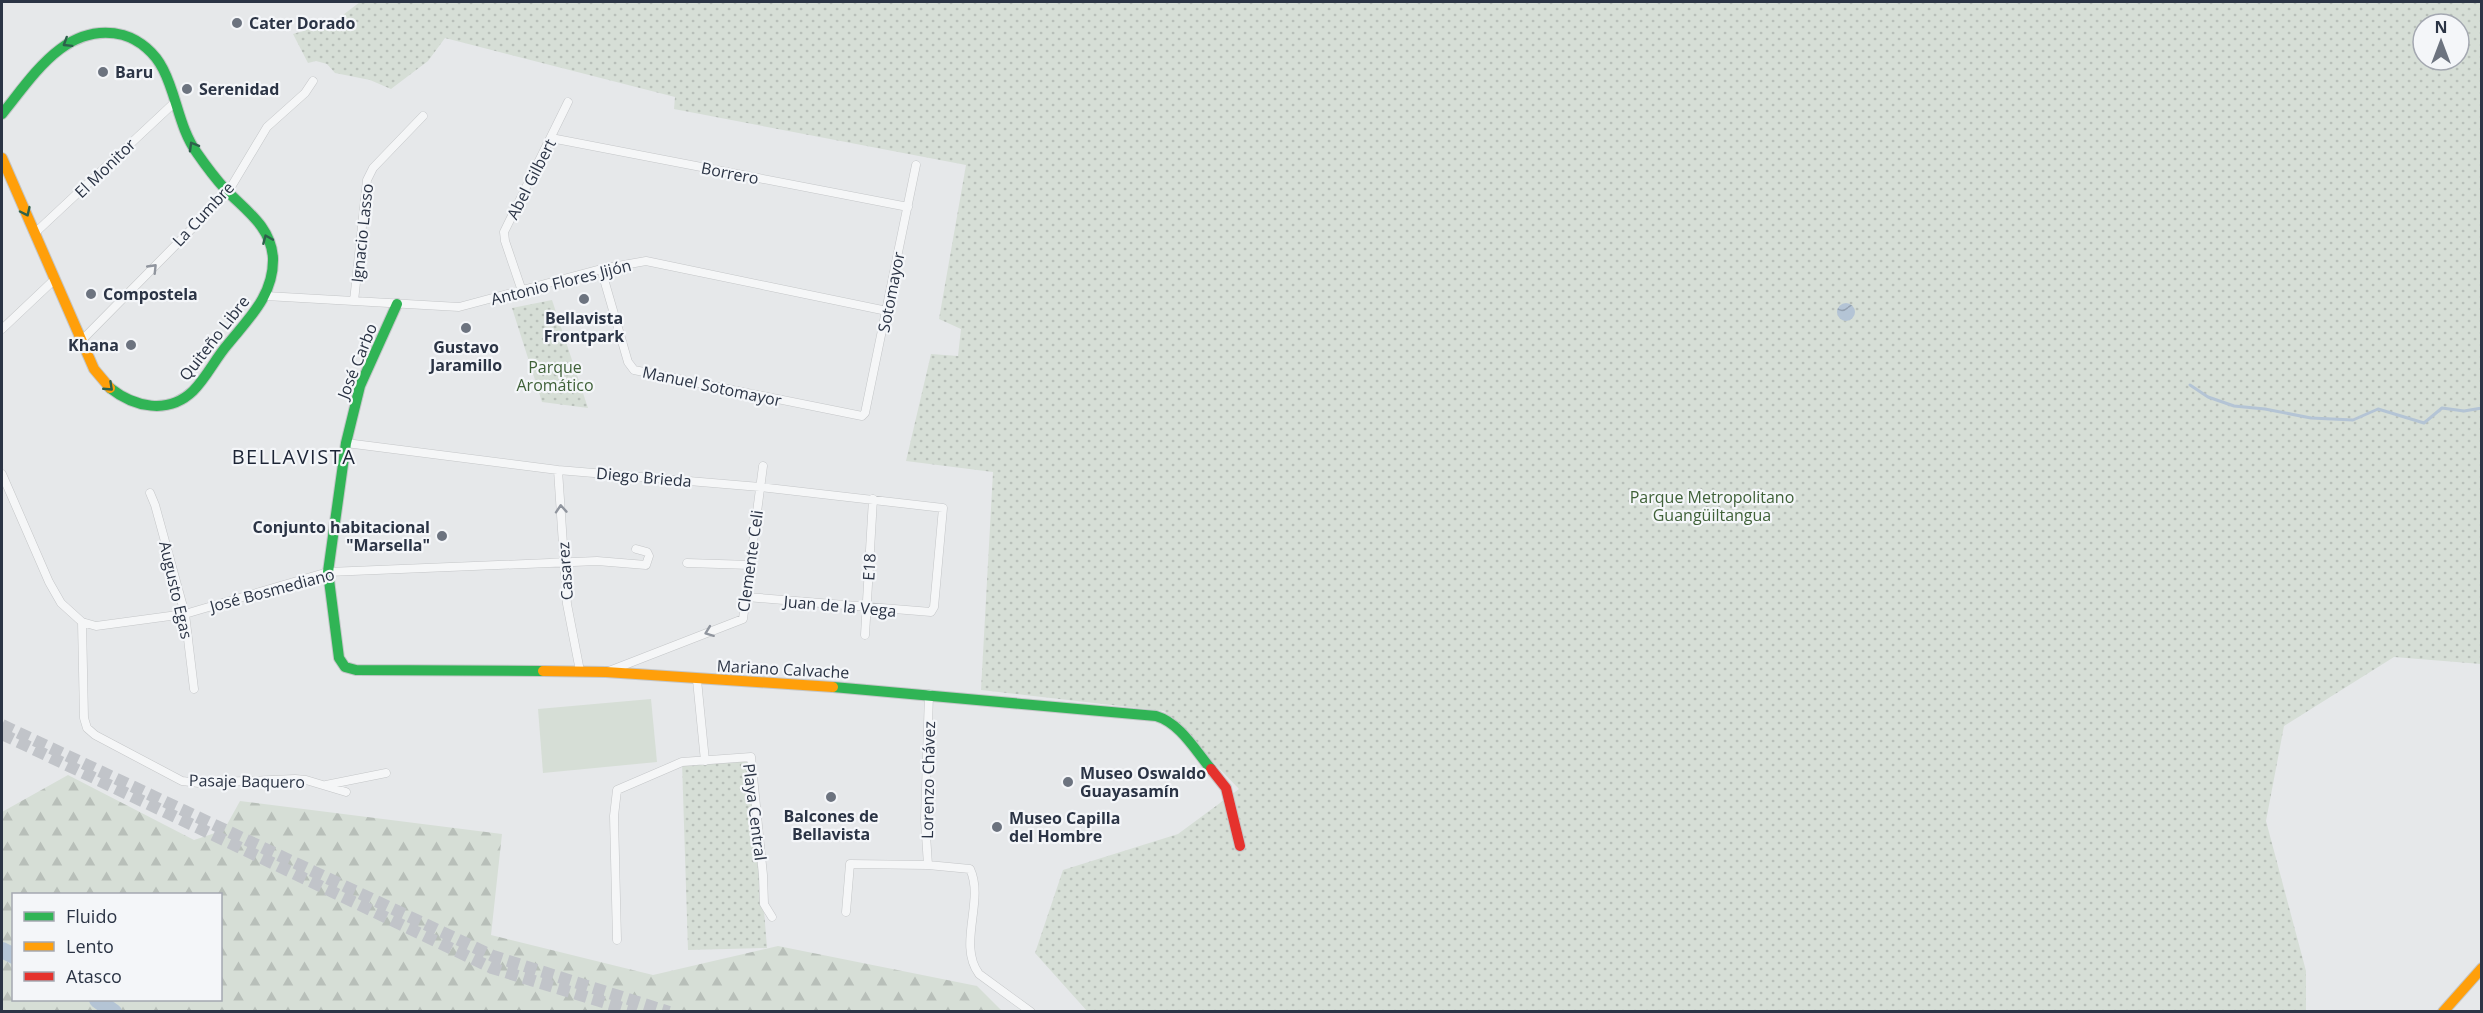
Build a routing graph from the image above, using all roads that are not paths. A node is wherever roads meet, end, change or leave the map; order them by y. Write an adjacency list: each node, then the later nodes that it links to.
1 (313, 81): 9 (street, La Cumbre)
2 (568, 102): 6 (street, Abel Gilbert)
3 (174, 103): 4 (street, Quiteño Libre, one-way to 4); 9 (street, Quiteño Libre, one-way to 3); 11 (street, El Monitor)
4 (2, 114)
5 (423, 116): 16 (street, Ignacio Lasso)
6 (551, 138): 10 (street, Borrero); 14 (street, Abel Gilbert)
7 (2, 158): 11 (street, Quiteño Libre, one-way to 11)
8 (916, 165): 10 (street, Sotomayor)
9 (228, 192): 15 (street, Quiteño Libre, one-way to 9); 20 (street, La Cumbre, one-way to 9)
10 (908, 207): 18 (street, Sotomayor)
11 (36, 232): 13 (street, Quiteño Libre)
12 (601, 269): 14 (street, Antonio Flores Jijón); 18 (street, Antonio Flores Jijón); 21 (street, Manuel Sotomayor)
13 (55, 279): 19 (street); 20 (street, Quiteño Libre)
14 (522, 291): 17 (street, Antonio Flores Jijón)
15 (266, 296): 16 (street, Antonio Flores Jijón); 20 (street, Quiteño Libre, one-way to 15)
16 (354, 301): 17 (street, Antonio Flores Jijón)
17 (397, 304): 22 (street, José Carbo)
18 (887, 311): 21 (street, Sotomayor)
19 (2, 329)
20 (82, 340)
21 (860, 417)
22 (346, 443): 24 (street, Diego Brieda); 33 (street, José Carbo)
23 (763, 466): 26 (street, Clemente Celi)
24 (558, 470): 26 (street, Diego Brieda); 30 (street, Casarez, one-way to 24)
25 (2, 474): 38 (street)
26 (760, 487): 28 (street, Diego Brieda); 32 (street, Clemente Celi)
27 (150, 494): 37 (street, Augusto Egas)
28 (873, 499): 35 (street, E18); 36 (street, Diego Brieda)
29 (636, 549): 30 (street, José Bosmediano)
30 (564, 563): 33 (street, José Bosmediano); 40 (street, Casarez)
31 (687, 563): 32 (street)
32 (751, 565): 34 (street, Clemente Celi)
33 (328, 572): 37 (street, José Bosmediano); 40 (street, Mariano Calvache)
34 (747, 597): 35 (street, Juan de la Vega); 41 (street, Clemente Celi, one-way to 41)
35 (867, 609): 36 (street, Juan de la Vega); 39 (street, E18)
36 (932, 611)
37 (185, 614): 38 (street, José Bosmediano); 43 (street, Augusto Egas)
38 (82, 622): 47 (street, Pasaje Baquero)
39 (865, 635)
40 (580, 671): 41 (street, Mariano Calvache)
41 (606, 672): 42 (street, Mariano Calvache)
42 (697, 680): 44 (street, Mariano Calvache); 45 (street)
43 (194, 689)
44 (929, 694): 49 (street, Mariano Calvache); 50 (street, Lorenzo Chávez)
45 (705, 761): 52 (street, Playa Central); 53 (street)
46 (386, 773): 47 (street)
47 (324, 785): 48 (street, Pasaje Baquero)
48 (346, 792)
49 (1239, 846)
50 (928, 866): 51 (street); 55 (street)
51 (846, 912)
52 (772, 918)
53 (617, 940)
54 (2481, 968): 56 (street)
55 (1031, 1011)
56 (2443, 1011)

